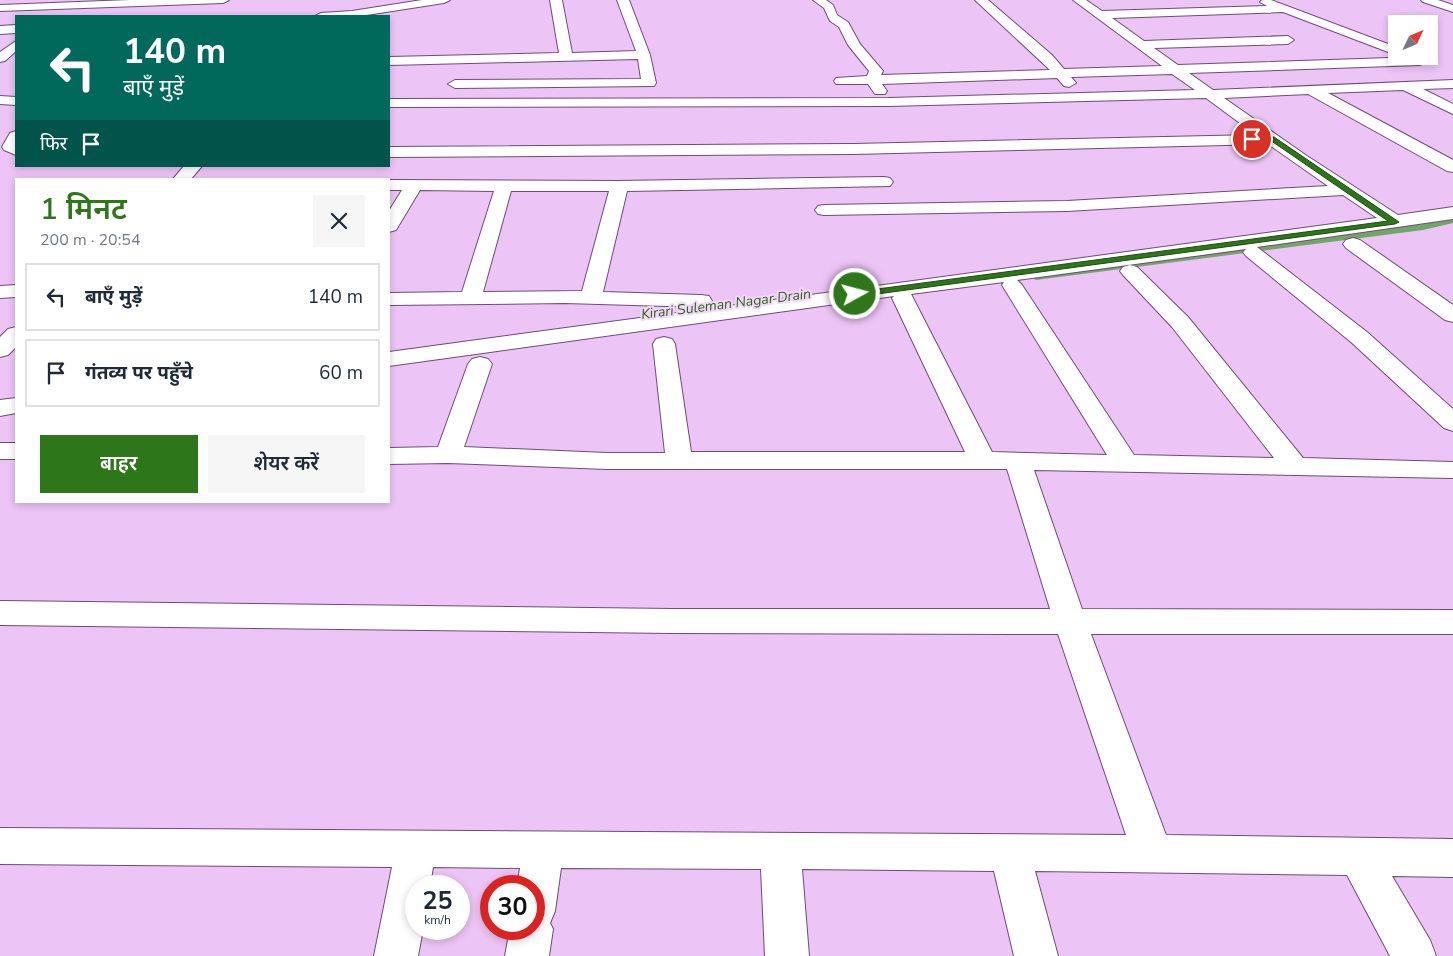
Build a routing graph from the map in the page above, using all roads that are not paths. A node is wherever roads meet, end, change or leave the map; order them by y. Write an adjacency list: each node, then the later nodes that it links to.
1 (223, 0): 10 (street)
2 (444, 0): 13 (street)
3 (556, 0): 23 (street)
4 (623, 0): 21 (street)
5 (819, 0): 28 (street)
6 (981, 0): 25 (street)
7 (1080, 0): 14 (street)
8 (1260, 0): 11 (street)
9 (1427, 0): 12 (street)
10 (7, 5)
11 (1283, 9): 14 (street); 20 (street)
12 (1453, 9)
13 (338, 15)
14 (1101, 15): 18 (street)
15 (15, 29): 16 (street)
16 (0, 30)
17 (1288, 40): 18 (street)
18 (1142, 45): 31 (street)
19 (15, 46): 22 (street)
20 (1388, 48)
21 (644, 55): 23 (street); 36 (street)
22 (0, 58)
23 (566, 58): 27 (street)
24 (1029, 58): 25 (street)
25 (1047, 58): 33 (street)
26 (1388, 60): 31 (street)
27 (390, 61)
28 (866, 61): 29 (street); 34 (street)
29 (883, 61)
30 (1430, 65): 32 (street)
31 (1176, 70): 33 (street); 40 (street)
32 (1445, 71)
33 (1061, 74): 34 (street); 41 (street)
34 (872, 79): 35 (street); 44 (street)
35 (841, 81)
36 (437, 84)
37 (1453, 84): 38 (street)
38 (1406, 86): 39 (street); 46 (street)
39 (1309, 89): 40 (street); 52 (street)
40 (1209, 93): 41 (street); 48 (street)
41 (1085, 98): 44 (street)
42 (0, 100): 43 (street)
43 (15, 101)
44 (888, 102): 45 (street)
45 (390, 103)
46 (1453, 110)
47 (15, 138): 49 (street)
48 (1272, 138): 50 (street); 59 (street)
49 (15, 150)
50 (390, 152)
51 (193, 167): 53 (street)
52 (1453, 167)
53 (182, 178)
54 (884, 182): 58 (street)
55 (390, 185): 56 (street)
56 (414, 185): 57 (street); 63 (street)
57 (504, 185): 58 (street); 70 (street)
58 (618, 186): 71 (street)
59 (1346, 190): 60 (street); 62 (street)
60 (824, 210)
61 (1453, 213): 62 (street)
62 (1395, 222): 74 (street)
63 (390, 224)
64 (1353, 244): 75 (street)
65 (1253, 252): 83 (street)
66 (1130, 270): 92 (street)
67 (1012, 284): 91 (street)
68 (15, 291): 69 (street)
69 (0, 292)
70 (471, 298): 71 (street); 73 (street)
71 (590, 298): 74 (street)
72 (903, 298): 88 (street)
73 (390, 299)
74 (777, 304): 79 (street)
75 (1453, 315)
76 (15, 335): 78 (street)
77 (664, 344): 89 (street)
78 (0, 350)
79 (390, 359)
80 (480, 364): 87 (street)
81 (15, 406): 82 (street)
82 (0, 408)
83 (1453, 423)
84 (0, 451): 85 (street)
85 (15, 451)
86 (390, 456): 87 (street)
87 (448, 456): 89 (street)
88 (982, 460): 89 (street); 90 (street)
89 (679, 461)
90 (1018, 461): 91 (street); 95 (street)
91 (1126, 464): 92 (street)
92 (1295, 467): 93 (street)
93 (1453, 470)
94 (0, 613): 95 (street)
95 (1070, 622): 96 (street); 102 (street)
96 (1453, 622)
97 (0, 846): 98 (street)
98 (416, 849): 99 (street); 107 (street)
99 (542, 850): 100 (street); 105 (street)
100 (780, 850): 101 (street); 109 (street)
101 (1010, 852): 102 (street); 110 (street)
102 (1152, 853): 103 (street)
103 (1358, 856): 104 (street); 111 (street)
104 (1453, 858)
105 (539, 875)
106 (529, 940): 108 (street)
107 (396, 956)
108 (527, 956)
109 (787, 956)
110 (1036, 956)
111 (1414, 956)

